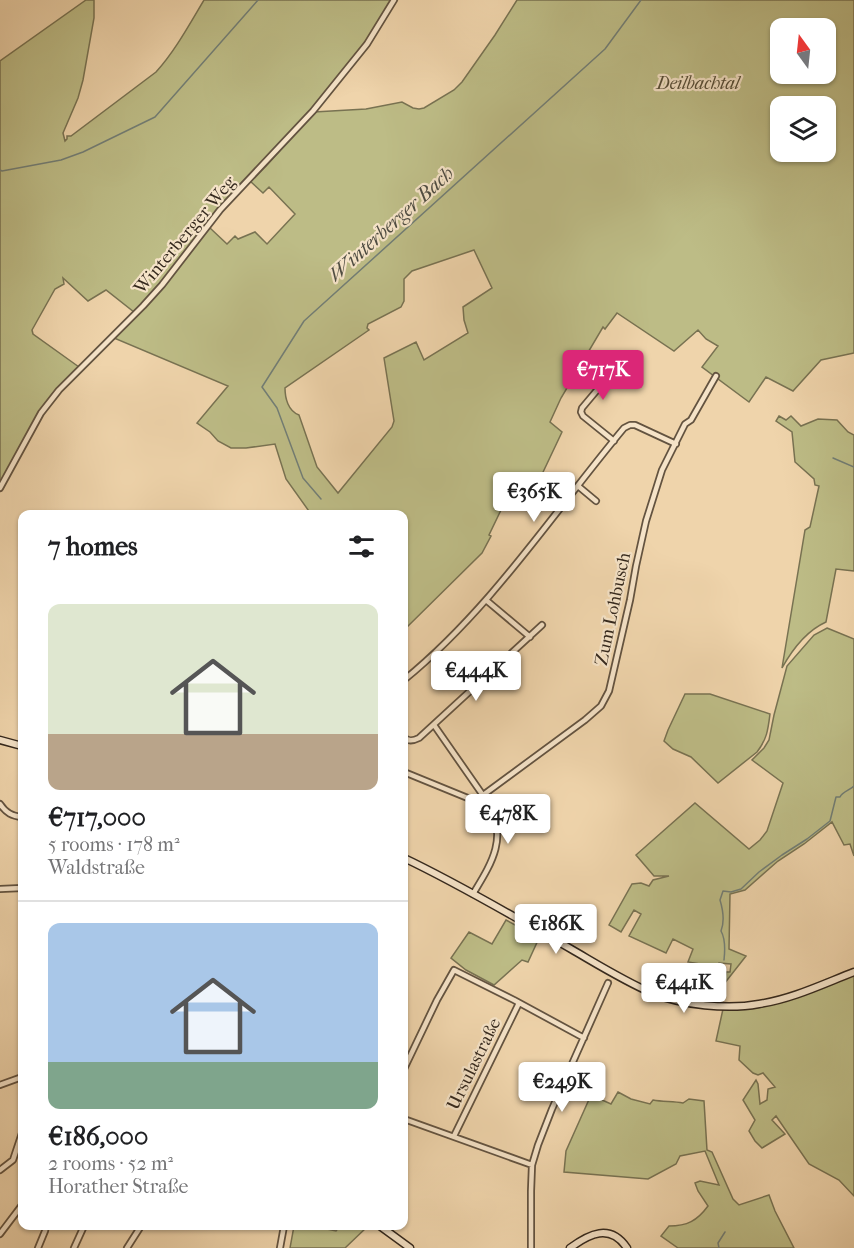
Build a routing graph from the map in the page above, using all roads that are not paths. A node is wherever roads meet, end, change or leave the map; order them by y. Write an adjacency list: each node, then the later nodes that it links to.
1 (394, 0): 7 (street, Winterberger Weg)
2 (629, 357): 4 (street)
3 (716, 376): 5 (street, Zum Lohbusch)
4 (614, 441): 5 (street); 6 (street)
5 (676, 444): 18 (street, Zum Lohbusch)
6 (578, 486): 8 (street); 9 (street)
7 (0, 488)
8 (596, 501)
9 (486, 600): 11 (street); 12 (street)
10 (542, 625): 11 (street)
11 (530, 637): 13 (street)
12 (408, 676)
13 (434, 725): 15 (street); 18 (street)
14 (0, 740): 16 (main road)
15 (408, 740)
16 (18, 745)
17 (408, 774): 18 (street, Zum Lohbusch)
18 (482, 796): 24 (street)
19 (0, 804): 20 (street)
20 (18, 817)
21 (408, 860): 24 (main road)
22 (18, 888): 23 (street)
23 (0, 889)
24 (473, 894): 25 (main road)
25 (854, 972)
26 (608, 983): 28 (street)
27 (519, 1003): 28 (street); 29 (street); 33 (street, Ursulastraße)
28 (584, 1038): 35 (street)
29 (408, 1061)
30 (18, 1078): 31 (street)
31 (0, 1085)
32 (408, 1120): 33 (street)
33 (454, 1136): 35 (street)
34 (18, 1145): 36 (street)
35 (532, 1165): 49 (street)
36 (0, 1170)
37 (18, 1210): 43 (street)
38 (45, 1230): 44 (street)
39 (82, 1230): 45 (street)
40 (138, 1230): 46 (street)
41 (283, 1230): 47 (street)
42 (385, 1230): 48 (main road)
43 (0, 1234)
44 (38, 1248)
45 (74, 1248)
46 (127, 1248)
47 (280, 1248)
48 (410, 1248)
49 (531, 1248)
50 (570, 1248): 51 (main road)
51 (627, 1248)

